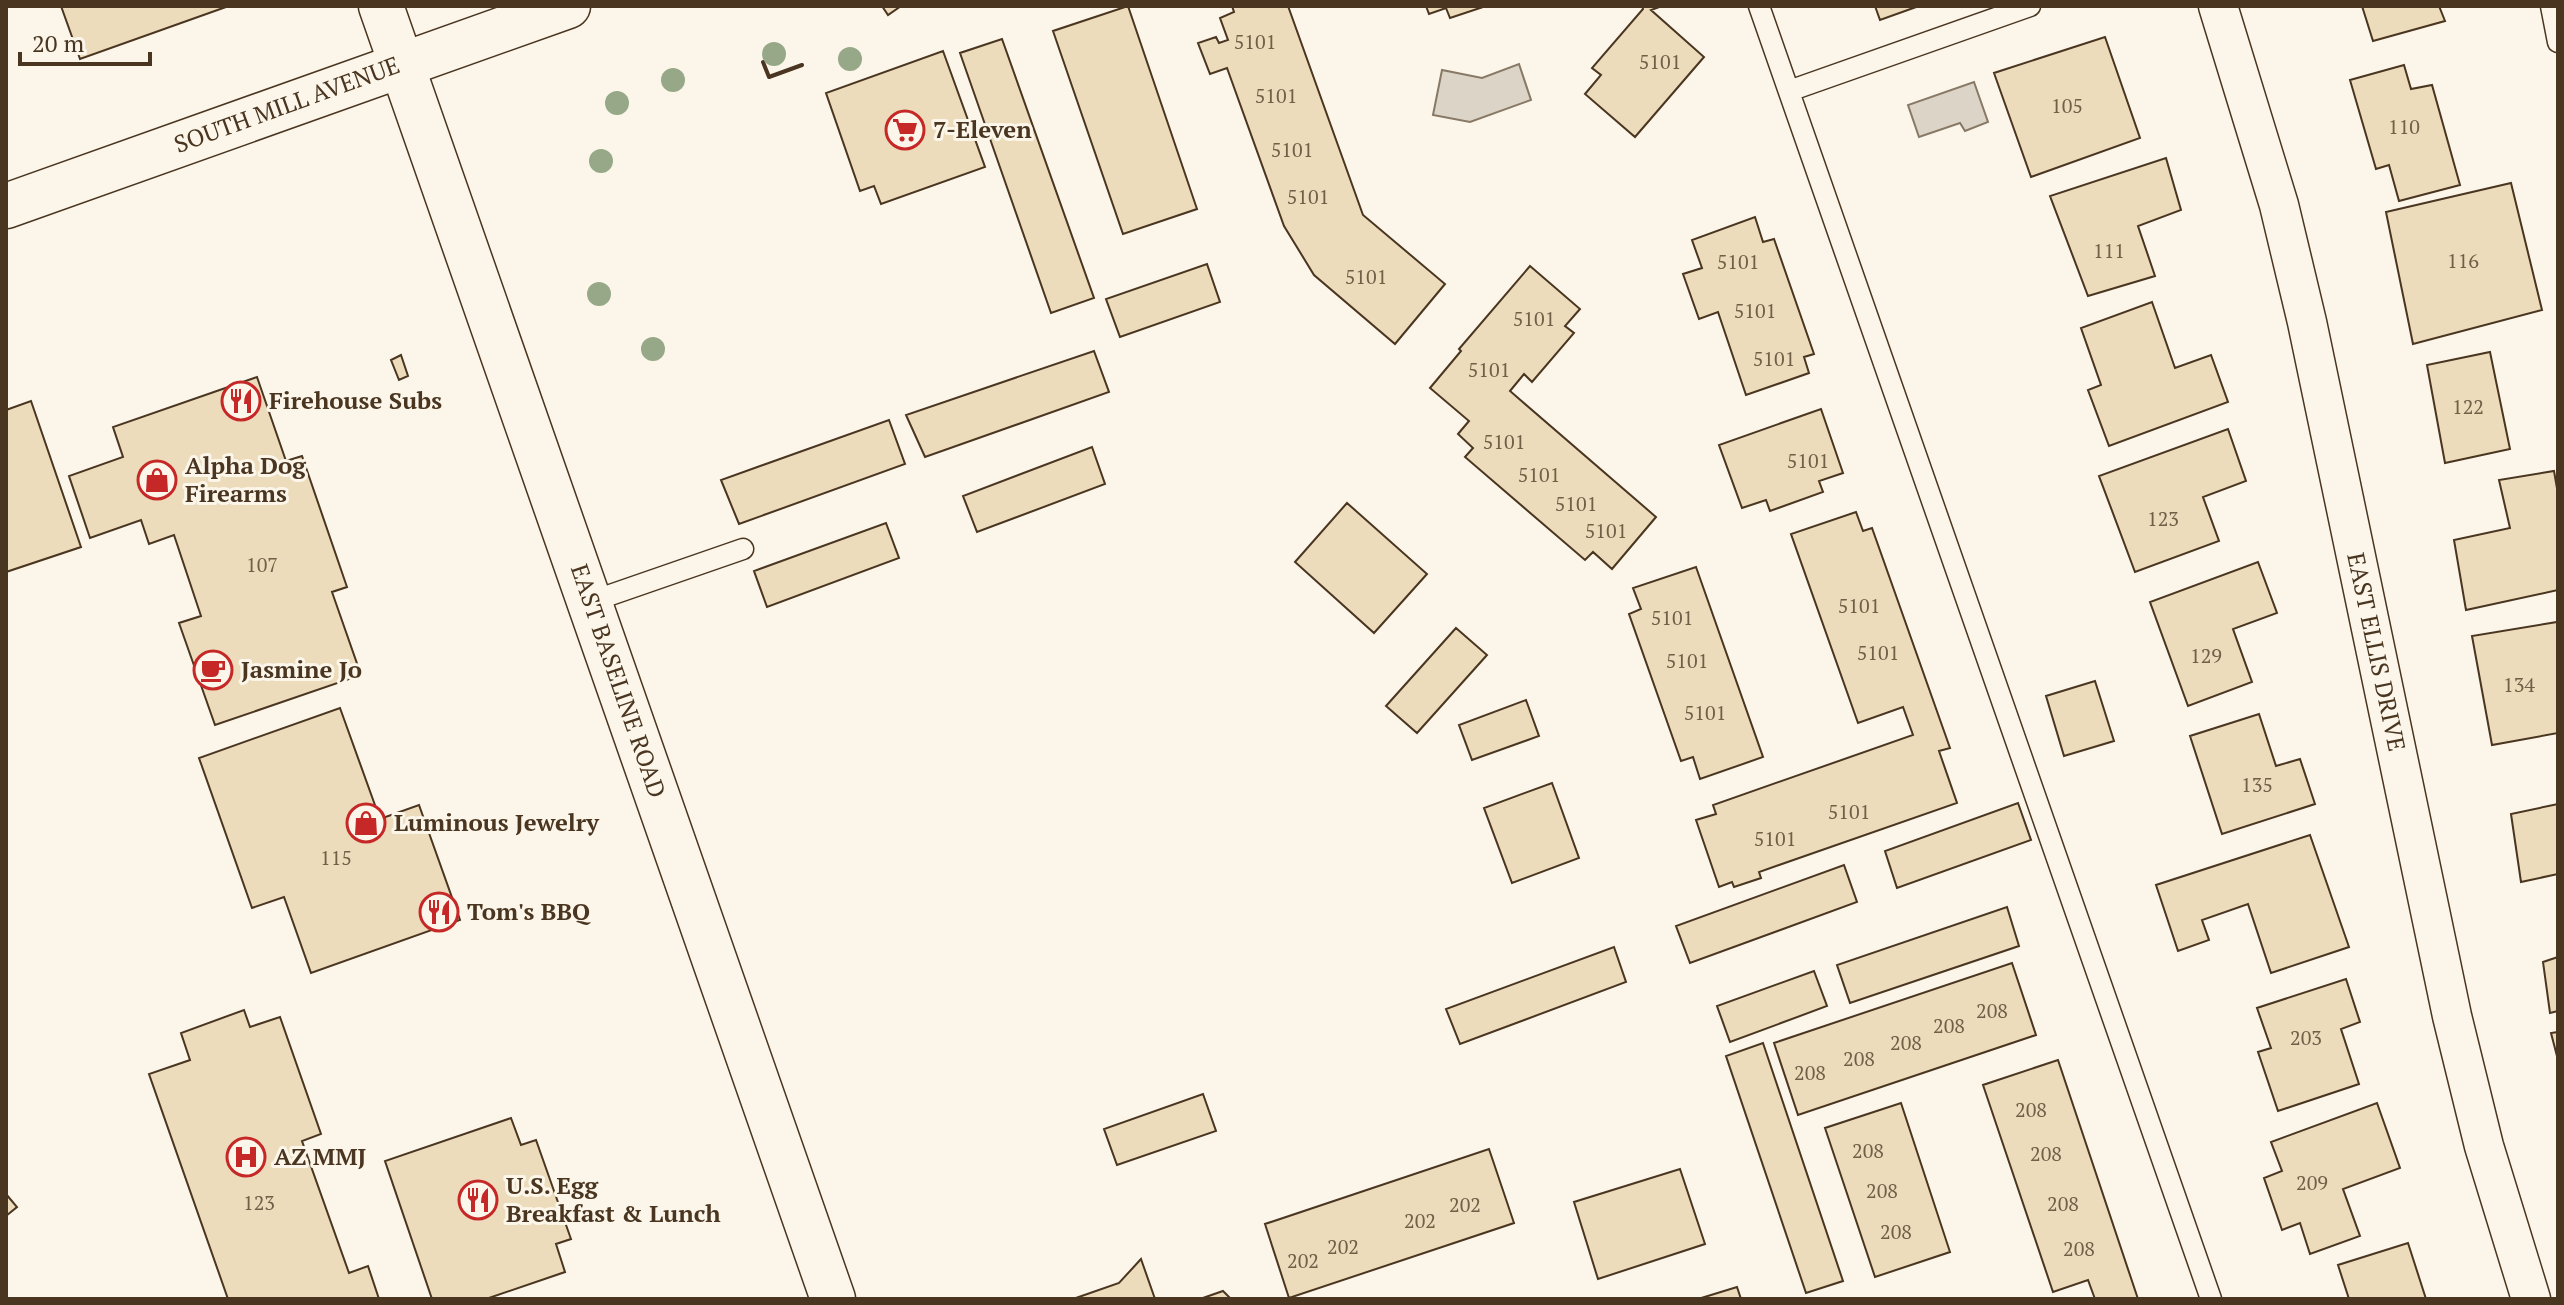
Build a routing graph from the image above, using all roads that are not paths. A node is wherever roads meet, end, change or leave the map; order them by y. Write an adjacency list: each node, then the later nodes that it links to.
1 (381, 6): 8 (main road, EAST BASELINE ROAD)
2 (568, 6): 8 (main road, SOUTH MILL AVENUE)
3 (1759, 6): 9 (lane)
4 (2030, 6): 9 (lane)
5 (2218, 6): 15 (street, EAST ELLIS DRIVE)
6 (2551, 6): 7 (lane)
7 (2558, 42)
8 (402, 64): 10 (main road, SOUTH MILL AVENUE); 12 (main road, EAST BASELINE ROAD)
9 (1789, 91): 14 (lane)
10 (6, 206)
11 (743, 549): 12 (lane)
12 (590, 602): 13 (main road, EAST BASELINE ROAD)
13 (833, 1299)
14 (2211, 1299)
15 (2531, 1299)

